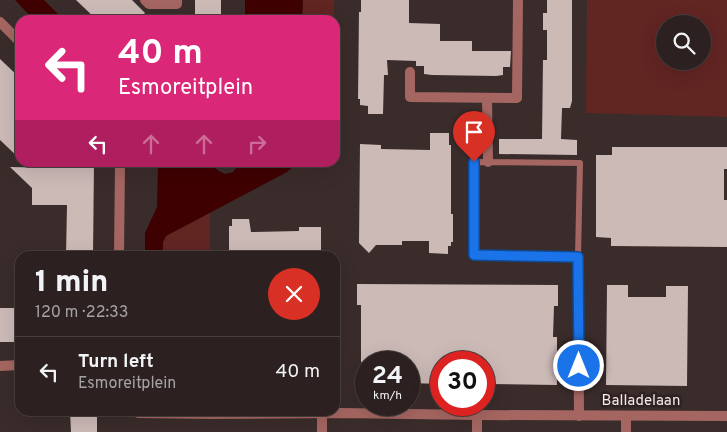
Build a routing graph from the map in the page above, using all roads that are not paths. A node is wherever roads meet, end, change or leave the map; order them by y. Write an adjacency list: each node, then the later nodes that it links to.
1 (145, 0): 2 (street)
2 (177, 0)
3 (518, 0): 7 (street)
4 (0, 22): 5 (street)
5 (15, 37)
6 (410, 72): 7 (street)
7 (488, 98): 8 (street)
8 (488, 162): 11 (lane); 11 (lane)
9 (120, 167): 10 (street)
10 (119, 251)
11 (578, 257): 19 (street)
12 (15, 365): 13 (street)
13 (0, 366)
14 (340, 413): 15 (street, Balladelaan)
15 (430, 414)
16 (495, 415): 19 (street, Balladelaan)
17 (322, 416): 22 (street)
18 (477, 416): 23 (street)
19 (579, 416): 20 (street, Balladelaan)
20 (626, 416): 21 (street, Balladelaan); 24 (street)
21 (727, 416)
22 (322, 432)
23 (477, 432)
24 (626, 432)

